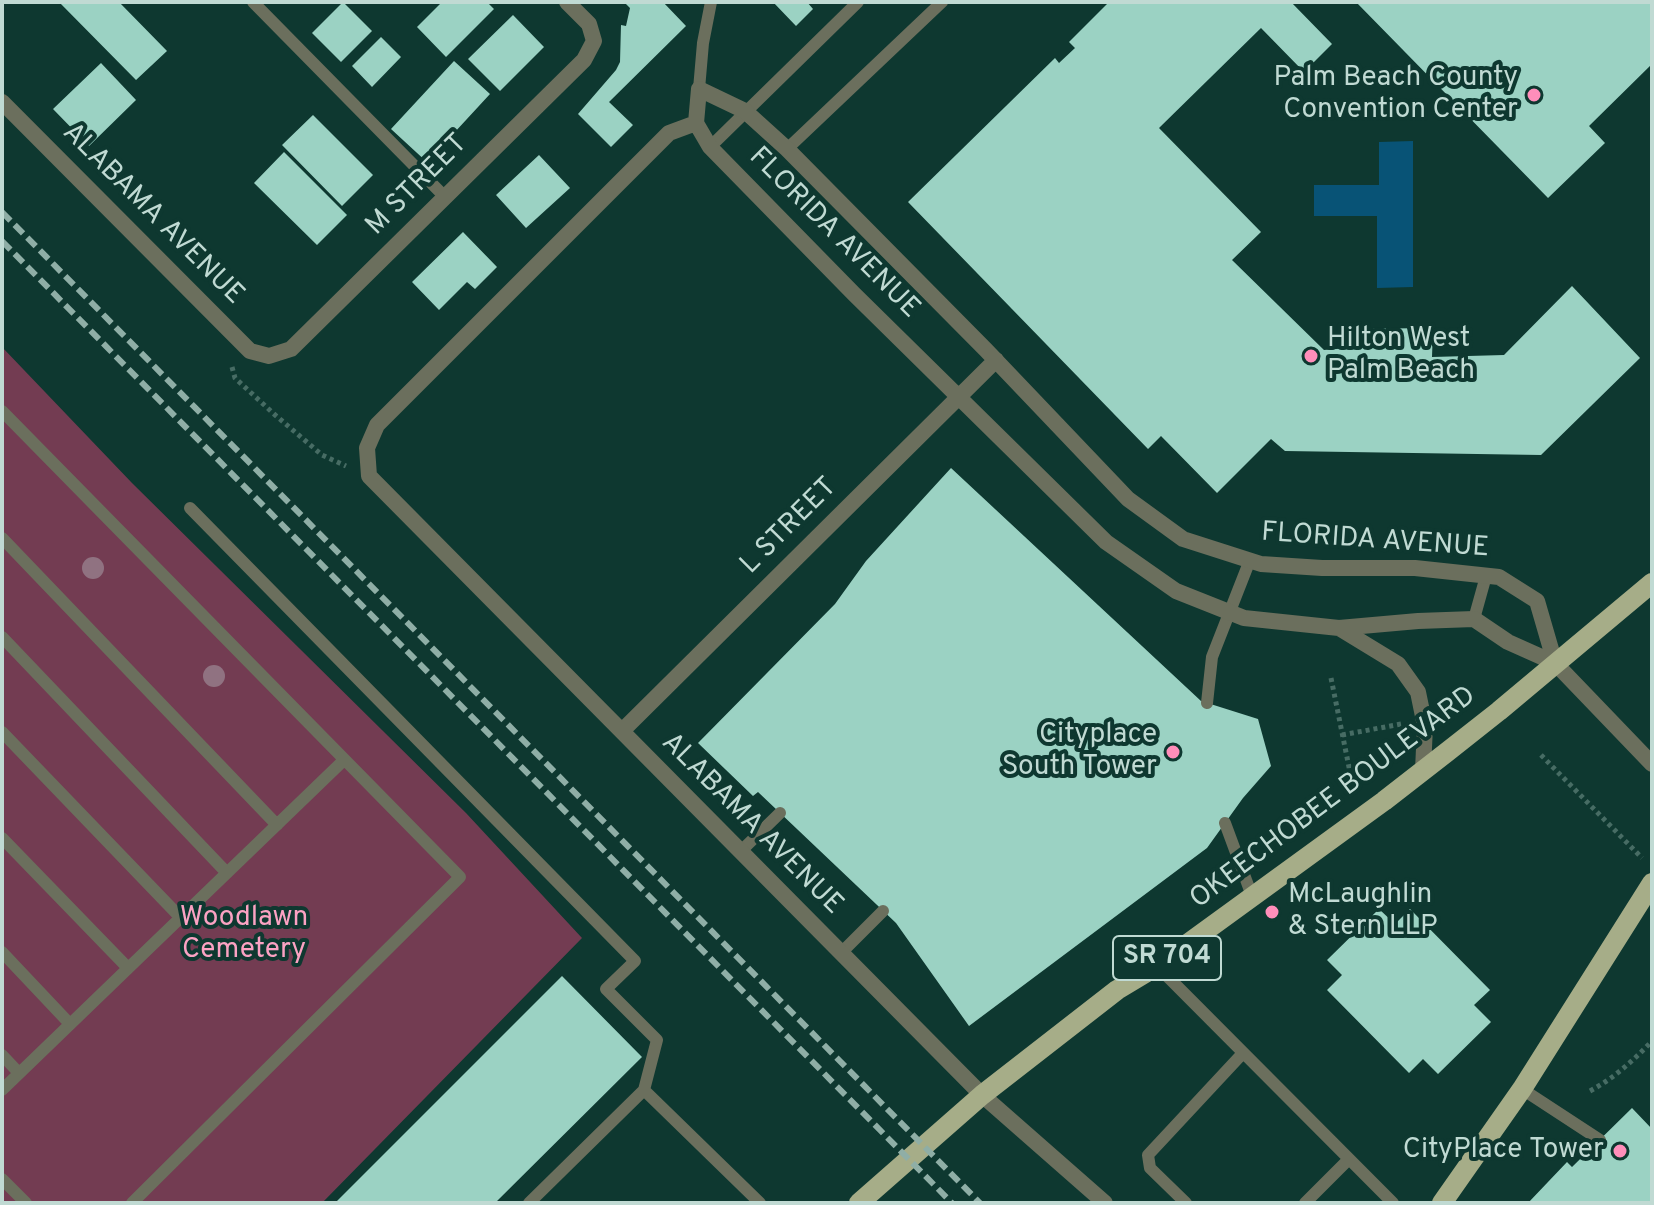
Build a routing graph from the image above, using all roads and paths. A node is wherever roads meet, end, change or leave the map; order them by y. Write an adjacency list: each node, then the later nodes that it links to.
1 (253, 2): 12 (lane)
2 (567, 2): 12 (street, M STREET)
3 (711, 2): 6 (lane)
4 (858, 2): 8 (lane)
5 (942, 2): 11 (lane)
6 (699, 89): 8 (street, FLORIDA AVENUE); 9 (street)
7 (2, 102): 13 (street, ALABAMA AVENUE)
8 (745, 111): 10 (lane); 11 (street, FLORIDA AVENUE)
9 (696, 123): 10 (street, FLORIDA AVENUE); 18 (street)
10 (710, 147): 16 (street, FLORIDA AVENUE)
11 (787, 149): 14 (street, FLORIDA AVENUE)
12 (445, 197): 13 (street, M STREET)
13 (269, 356)
14 (996, 360): 16 (street, L STREET); 21 (street, FLORIDA AVENUE)
15 (231, 363): 18 (path)
16 (959, 396): 24 (street, FLORIDA AVENUE); 32 (street, L STREET)
17 (2, 411): 36 (lane)
18 (369, 476): 32 (street, ALABAMA AVENUE)
19 (190, 508): 62 (lane)
20 (2, 538): 42 (lane)
21 (1250, 560): 22 (street, FLORIDA AVENUE); 24 (lane)
22 (1486, 576): 25 (lane); 28 (street, FLORIDA AVENUE)
23 (1652, 583): 28 (main road, OKEECHOBEE BOULEVARD / SR 704)
24 (1230, 613): 26 (street, FLORIDA AVENUE); 30 (lane)
25 (1474, 619): 26 (street, FLORIDA AVENUE); 28 (street)
26 (1339, 628): 38 (street)
27 (2, 637): 46 (lane)
28 (1555, 663): 37 (street); 38 (main road, OKEECHOBEE BOULEVARD / SR 704)
29 (1331, 678): 34 (path)
30 (1207, 703)
31 (1401, 724): 34 (path)
32 (622, 731): 44 (street, ALABAMA AVENUE)
33 (2, 732): 50 (lane)
34 (1342, 735): 39 (path)
35 (1541, 755): 45 (path)
36 (344, 760): 42 (lane); 69 (lane)
37 (1652, 764)
38 (1423, 770): 48 (main road, OKEECHOBEE BOULEVARD / SR 704)
39 (1351, 777)
40 (780, 813): 44 (lane)
41 (1225, 823): 48 (lane)
42 (277, 825): 46 (lane)
43 (2, 838): 54 (lane)
44 (741, 851): 52 (street, ALABAMA AVENUE)
45 (1642, 858)
46 (227, 873): 50 (lane)
47 (1652, 883): 60 (main road)
48 (1252, 896): 53 (main road, OKEECHOBEE BOULEVARD / SR 704)
49 (883, 911): 52 (lane)
50 (181, 918): 54 (lane)
51 (2, 952): 55 (lane)
52 (841, 953): 64 (street, ALABAMA AVENUE)
53 (1157, 966): 57 (lane); 64 (main road, OKEECHOBEE BOULEVARD / SR 704)
54 (128, 968): 55 (lane)
55 (70, 1024): 59 (lane)
56 (1652, 1041): 63 (path)
57 (1243, 1053): 66 (lane); 74 (lane)
58 (2, 1055): 59 (lane)
59 (19, 1073): 61 (lane)
60 (1522, 1089): 65 (lane); 77 (main road)
61 (2, 1090)
62 (644, 1090): 70 (lane); 71 (lane)
63 (1590, 1091)
64 (982, 1095): 72 (main road, OKEECHOBEE BOULEVARD / SR 704); 73 (street, ALABAMA AVENUE)
65 (1600, 1140)
66 (1349, 1159): 75 (lane); 76 (lane)
67 (2, 1179): 68 (lane)
68 (26, 1203)
69 (132, 1203)
70 (529, 1203)
71 (760, 1203)
72 (859, 1203)
73 (1105, 1203)
74 (1186, 1203)
75 (1305, 1203)
76 (1393, 1203)
77 (1442, 1203)

